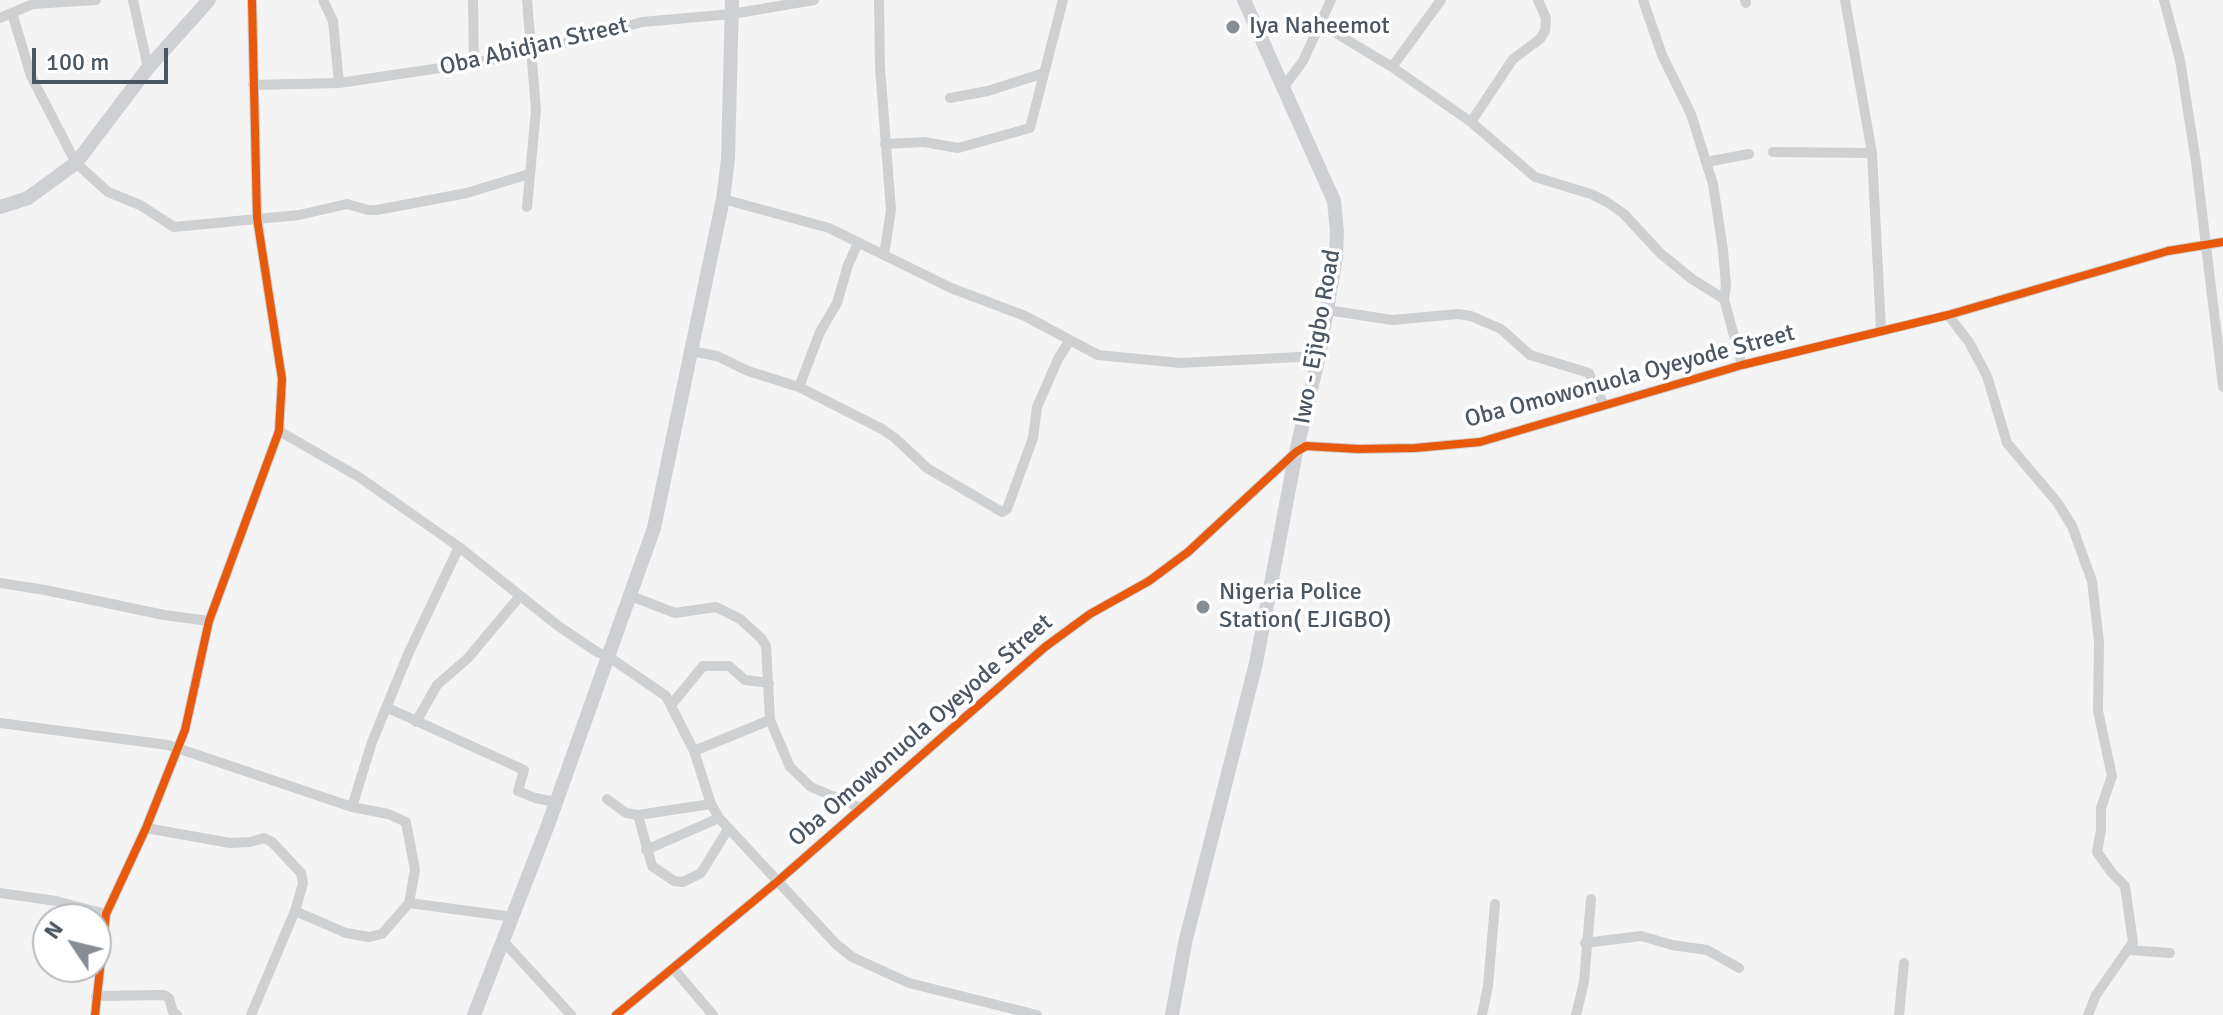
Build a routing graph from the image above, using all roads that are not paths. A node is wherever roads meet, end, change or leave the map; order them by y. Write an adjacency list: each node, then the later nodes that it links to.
1 (96, 0): 19 (street)
2 (133, 0): 25 (street)
3 (209, 0): 25 (main road)
4 (252, 0): 28 (street)
5 (323, 0): 27 (street)
6 (473, 0): 23 (street)
7 (527, 0): 22 (street)
8 (814, 0): 18 (street, Oba Abidjan Street)
9 (879, 0): 32 (street)
10 (1063, 0): 26 (street)
11 (1244, 0): 29 (main road, Iwo - Ejigbo Road)
12 (1331, 0): 21 (street)
13 (1441, 0): 24 (street)
14 (1538, 0): 31 (street)
15 (1643, 0): 36 (street)
16 (1845, 0): 34 (street)
17 (2167, 0): 45 (street)
18 (732, 7): 22 (street, Oba Abidjan Street); 39 (main road)
19 (12, 13): 20 (street); 37 (street)
20 (0, 18)
21 (1321, 24): 24 (street); 29 (street)
22 (531, 52): 23 (street, Oba Abidjan Street); 38 (street)
23 (474, 63): 27 (street, Oba Abidjan Street)
24 (1392, 67): 31 (street)
25 (148, 68): 37 (main road)
26 (1044, 73): 30 (street); 32 (street)
27 (339, 83): 28 (street, Oba Abidjan Street)
28 (253, 85): 42 (street)
29 (1283, 88): 48 (main road, Iwo - Ejigbo Road)
30 (950, 98)
31 (1471, 122): 47 (street)
32 (885, 144): 46 (street)
33 (1773, 152): 34 (street)
34 (1872, 153): 50 (street)
35 (1749, 154): 36 (street)
36 (1706, 162): 47 (street)
37 (76, 163): 40 (main road); 42 (street)
38 (529, 174): 41 (street); 42 (street)
39 (723, 199): 44 (street); 52 (main road)
40 (0, 207)
41 (527, 207)
42 (257, 218): 58 (street)
43 (2223, 242): 45 (street, Oba Omowonuola Oyeyode Street)
44 (858, 243): 46 (street); 55 (street)
45 (2206, 246): 49 (street, Oba Omowonuola Oyeyode Street); 56 (street)
46 (884, 255): 51 (street)
47 (1724, 299): 54 (street)
48 (1327, 310): 53 (main road, Iwo - Ejigbo Road); 57 (street)
49 (1948, 315): 50 (street, Oba Omowonuola Oyeyode Street); 95 (street)
50 (1881, 330): 54 (street, Oba Omowonuola Oyeyode Street)
51 (1070, 340): 53 (street); 55 (street)
52 (691, 351): 55 (street); 63 (main road)
53 (1319, 356): 59 (main road, Iwo - Ejigbo Road)
54 (1742, 365): 57 (street, Oba Omowonuola Oyeyode Street)
55 (799, 387)
56 (2223, 387)
57 (1604, 405): 59 (street, Oba Omowonuola Oyeyode Street)
58 (279, 431): 60 (street); 64 (street)
59 (1296, 452): 78 (street, Oba Omowonuola Oyeyode Street); 110 (main road, Iwo - Ejigbo Road)
60 (459, 547): 62 (street); 68 (street)
61 (0, 583): 64 (street)
62 (520, 596): 65 (street); 70 (street)
63 (631, 596): 65 (main road); 66 (street)
64 (209, 621): 72 (street)
65 (609, 657): 67 (street); 75 (main road)
66 (769, 683): 67 (street); 69 (street)
67 (672, 704): 73 (street)
68 (388, 708): 70 (street); 77 (street)
69 (770, 720): 73 (street); 78 (street)
70 (416, 722): 75 (street)
71 (0, 723): 72 (street)
72 (178, 748): 77 (street); 81 (street)
73 (694, 751): 76 (street)
74 (607, 799): 79 (street)
75 (556, 802): 92 (main road)
76 (711, 804): 79 (street); 80 (street)
77 (352, 807): 89 (street)
78 (861, 808): 84 (street, Oba Omowonuola Oyeyode Street)
79 (638, 815): 83 (street)
80 (719, 818): 82 (street); 83 (street)
81 (146, 828): 88 (street); 91 (street)
82 (728, 829): 83 (street); 84 (street)
83 (646, 850)
84 (778, 881): 98 (street, Oba Omowonuola Oyeyode Street); 109 (street)
85 (0, 893): 87 (street)
86 (1591, 899): 94 (street)
87 (64, 903)
88 (111, 903)
89 (409, 903): 91 (street); 92 (street)
90 (1495, 904): 111 (street)
91 (295, 911): 104 (street)
92 (513, 917): 93 (main road)
93 (504, 942): 105 (main road); 106 (street)
94 (1585, 943): 99 (street); 112 (street)
95 (2130, 950): 96 (street); 114 (street)
96 (2170, 953)
97 (1904, 963): 113 (street)
98 (673, 968): 107 (street, Oba Omowonuola Oyeyode Street); 108 (street)
99 (1739, 968)
100 (98, 983): 101 (street)
101 (96, 996): 102 (street); 103 (street)
102 (95, 1015)
103 (177, 1015)
104 (251, 1015)
105 (474, 1015)
106 (571, 1015)
107 (616, 1015)
108 (713, 1015)
109 (1037, 1015)
110 (1172, 1015)
111 (1482, 1015)
112 (1576, 1015)
113 (1899, 1015)
114 (2088, 1015)

